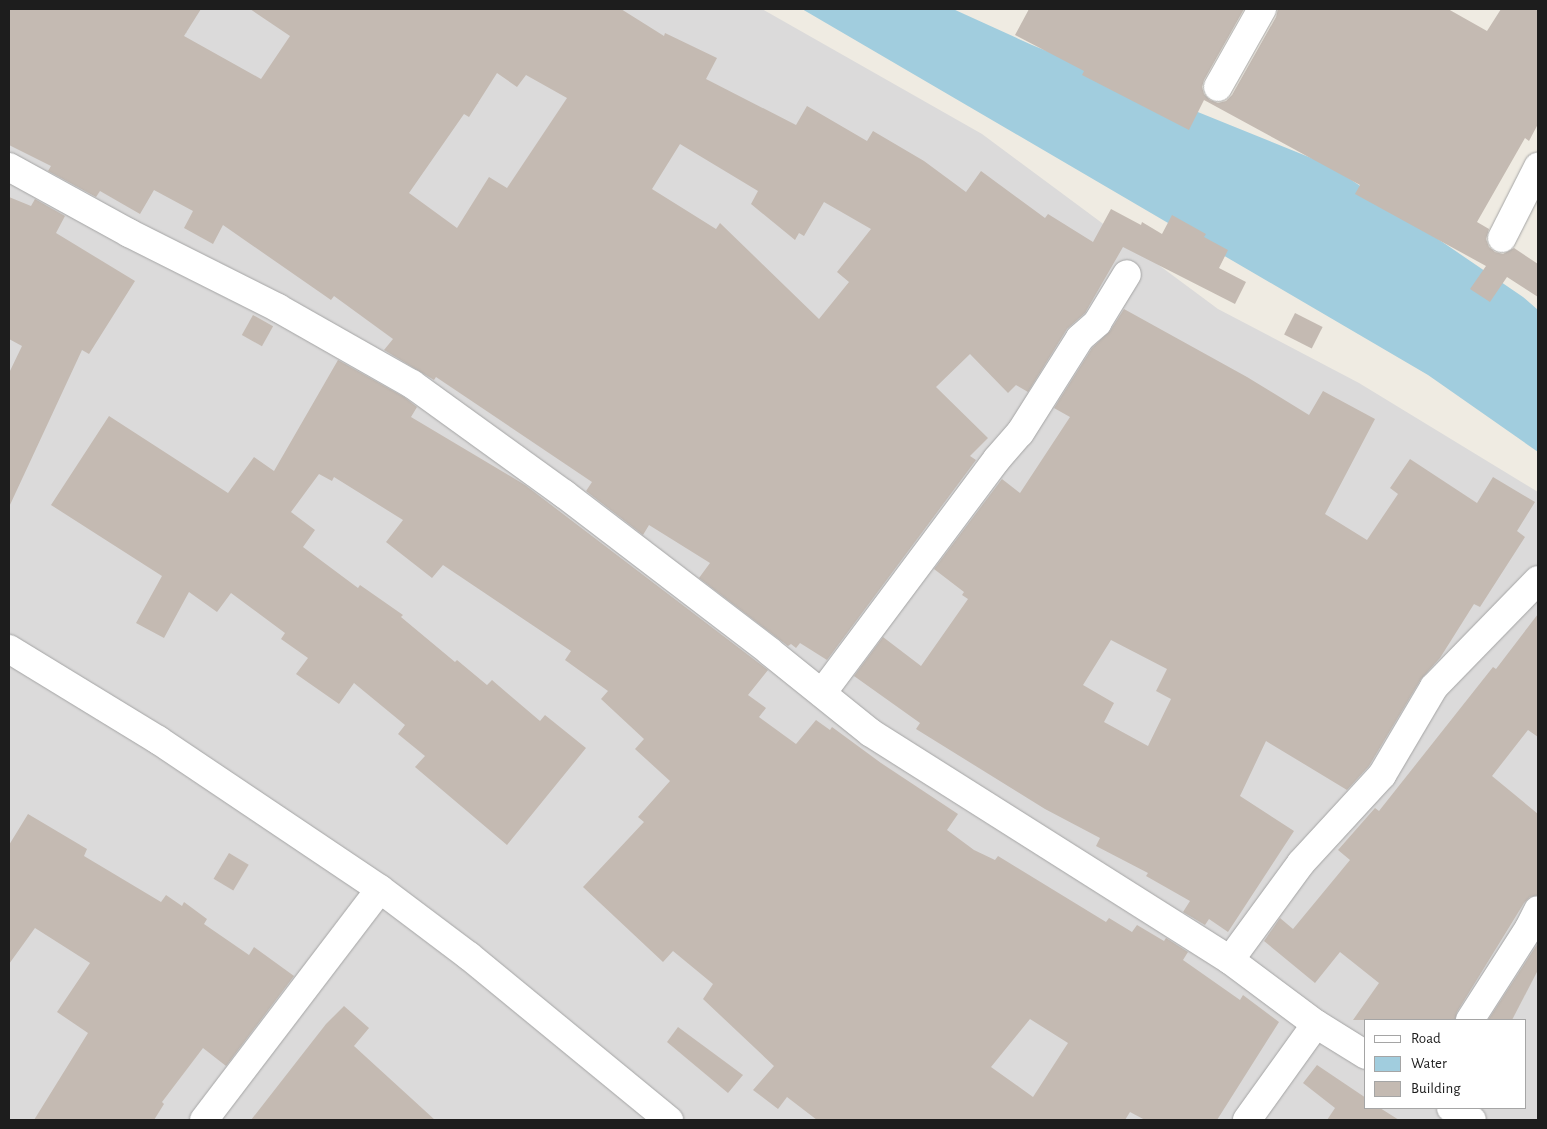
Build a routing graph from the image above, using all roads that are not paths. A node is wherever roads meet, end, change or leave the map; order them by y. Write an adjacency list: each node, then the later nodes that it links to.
1 (1262, 9): 2 (street)
2 (1218, 87)
3 (9, 167): 9 (street)
4 (1538, 167): 5 (street)
5 (1502, 238)
6 (1127, 274): 9 (street)
7 (1538, 580): 12 (street)
8 (9, 649): 10 (street)
9 (822, 692): 12 (street)
10 (380, 889): 17 (street); 18 (street)
11 (1538, 910): 13 (street)
12 (1230, 960): 14 (street)
13 (1471, 1019)
14 (1316, 1024): 15 (street); 19 (street)
15 (1364, 1054)
16 (1453, 1109): 20 (street)
17 (204, 1120)
18 (669, 1120)
19 (1247, 1120)
20 (1472, 1120)

